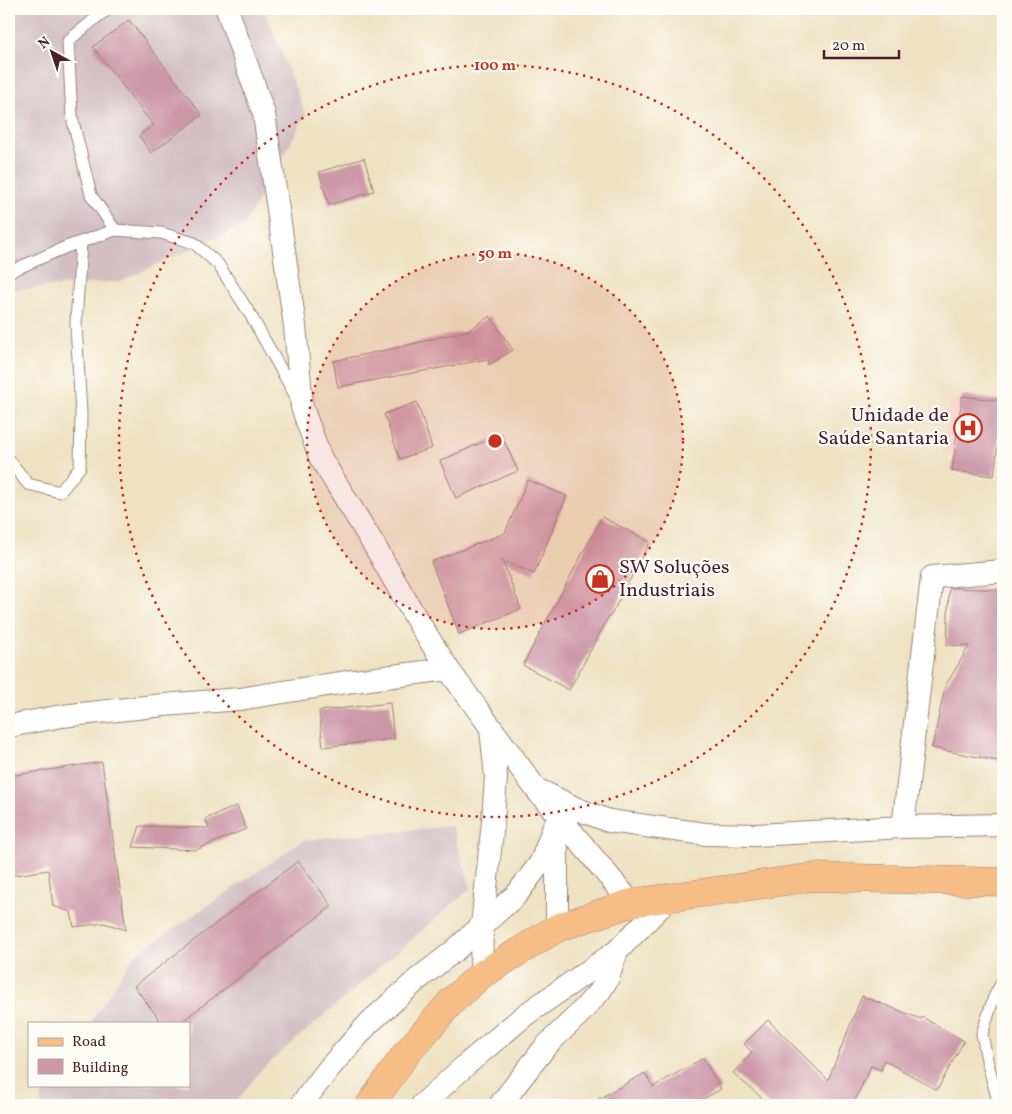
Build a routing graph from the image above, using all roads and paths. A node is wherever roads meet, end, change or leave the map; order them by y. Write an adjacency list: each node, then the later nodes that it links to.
1 (109, 9): 3 (lane)
2 (227, 9): 6 (street)
3 (115, 230): 4 (lane); 6 (lane)
4 (81, 242): 5 (lane); 7 (lane)
5 (9, 273)
6 (302, 407): 9 (street)
7 (9, 460)
8 (1003, 571): 15 (street)
9 (448, 669): 10 (street); 11 (street)
10 (9, 726)
11 (490, 728): 12 (street); 19 (street)
12 (536, 789): 13 (street); 15 (street)
13 (553, 817): 18 (street); 19 (street); 20 (street)
14 (1003, 825): 15 (street)
15 (904, 827)
16 (1003, 882): 17 (main road)
17 (668, 899): 18 (main road); 21 (street)
18 (632, 903): 20 (main road)
19 (482, 925): 22 (street); 24 (street)
20 (557, 928): 22 (main road)
21 (617, 951): 26 (street); 27 (street)
22 (480, 975): 25 (main road)
23 (1003, 980): 28 (lane)
24 (301, 1105)
25 (370, 1105)
26 (422, 1105)
27 (500, 1105)
28 (999, 1105)

